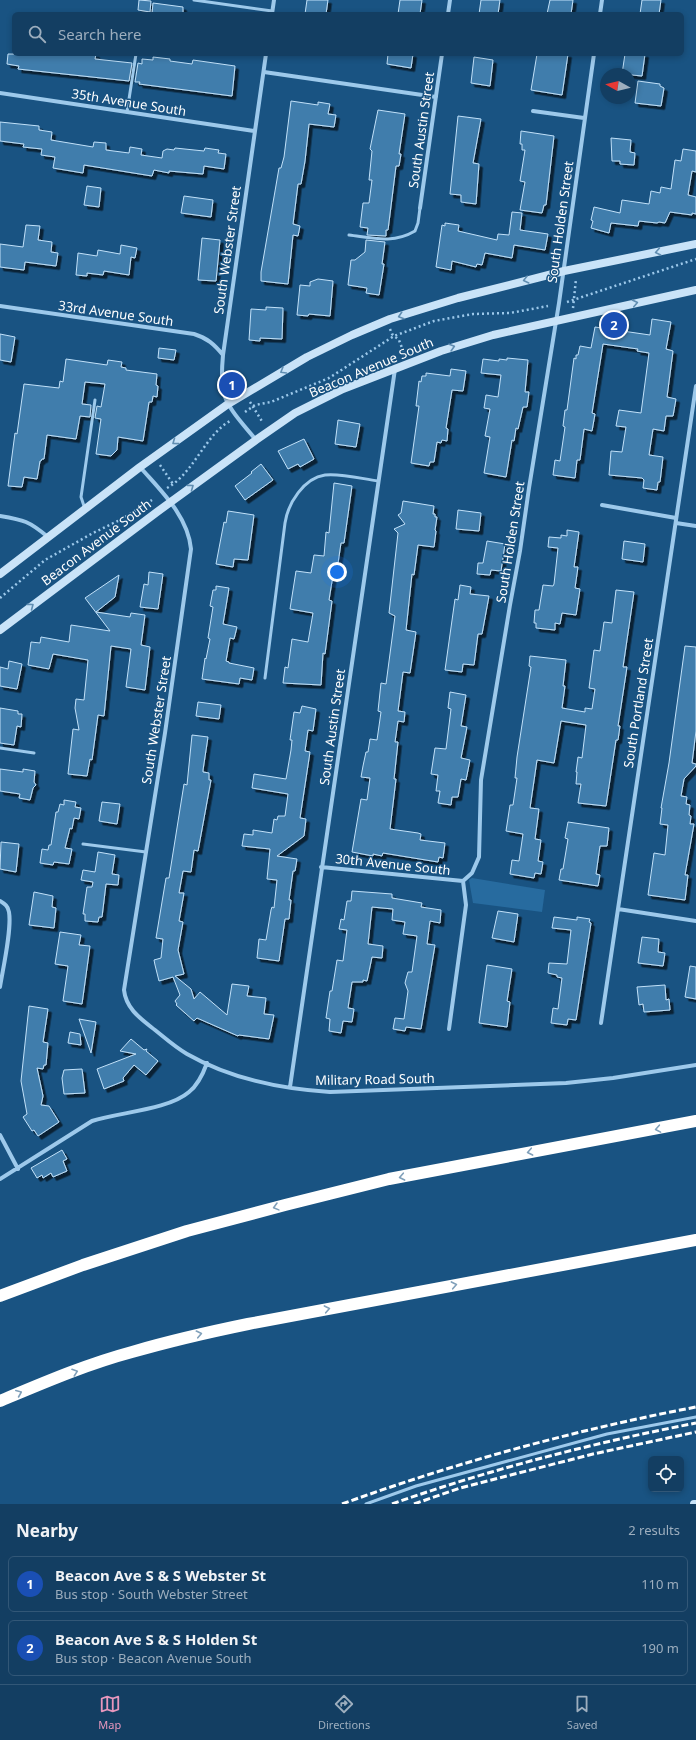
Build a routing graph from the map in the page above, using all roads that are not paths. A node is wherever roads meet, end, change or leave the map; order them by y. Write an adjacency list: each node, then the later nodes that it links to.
1 (194, 0): 5 (lane)
2 (274, 0): 5 (street)
3 (450, 0): 6 (street)
4 (602, 0): 7 (street)
5 (272, 12)
6 (448, 12)
7 (600, 12)
8 (136, 56): 16 (lane)
9 (266, 56): 12 (street, South Webster Street)
10 (442, 56): 14 (street, South Austin Street)
11 (594, 56): 17 (street, South Holden Street)
12 (264, 72): 14 (street); 18 (street, South Webster Street)
13 (0, 93): 16 (street, 35th Avenue South)
14 (436, 98): 19 (street, South Austin Street)
15 (533, 111): 17 (street)
16 (127, 112): 18 (street, 35th Avenue South)
17 (584, 118): 22 (street, South Holden Street)
18 (254, 131): 26 (street, South Webster Street)
19 (420, 208): 20 (lane)
20 (349, 235)
21 (696, 244): 22 (main road, one-way to 22)
22 (564, 271): 25 (street, South Holden Street); 30 (main road, one-way to 30)
23 (696, 290): 25 (main road, Beacon Avenue South, one-way to 23)
24 (0, 306): 26 (street, 33rd Avenue South)
25 (556, 320): 27 (main road, Beacon Avenue South, one-way to 25); 49 (street, South Holden Street)
26 (223, 354): 30 (street, South Webster Street)
27 (395, 369): 31 (main road, Beacon Avenue South); 33 (street, South Austin Street)
28 (696, 386): 38 (street, South Portland Street)
29 (95, 400): 36 (lane)
30 (228, 404): 31 (street, South Webster Street); 32 (main road, one-way to 32)
31 (256, 440): 34 (main road, Beacon Avenue South, one-way to 31)
32 (140, 468): 34 (street, South Webster Street); 36 (main road)
33 (378, 481): 43 (lane); 48 (street, South Austin Street)
34 (170, 502): 42 (main road, Beacon Avenue South, one-way to 34); 47 (street, South Webster Street)
35 (602, 505): 38 (street)
36 (85, 509): 40 (main road)
37 (0, 516): 40 (street)
38 (676, 520): 39 (street); 51 (street, South Portland Street)
39 (696, 526)
40 (48, 537): 41 (main road)
41 (0, 574)
42 (0, 630)
43 (265, 678)
44 (0, 748): 45 (lane)
45 (34, 753)
46 (84, 844): 47 (lane)
47 (146, 852): 54 (street, South Webster Street)
48 (321, 867): 49 (street, 30th Avenue South); 59 (street, South Austin Street)
49 (463, 881): 56 (street)
50 (0, 901): 53 (street)
51 (618, 909): 52 (street); 55 (street, South Portland Street)
52 (696, 921)
53 (0, 987)
54 (124, 990): 57 (street, Military Road South)
55 (601, 1023)
56 (449, 1029)
57 (207, 1063): 59 (street, Military Road South); 62 (street)
58 (696, 1065): 59 (street, Military Road South)
59 (290, 1087)
60 (696, 1122): 65 (highway, one-way to 65)
61 (0, 1135): 62 (street)
62 (18, 1169): 63 (street)
63 (0, 1179)
64 (696, 1240): 66 (highway, one-way to 64)
65 (0, 1296)
66 (0, 1400)
67 (696, 1417): 68 (lane)
68 (366, 1504)

